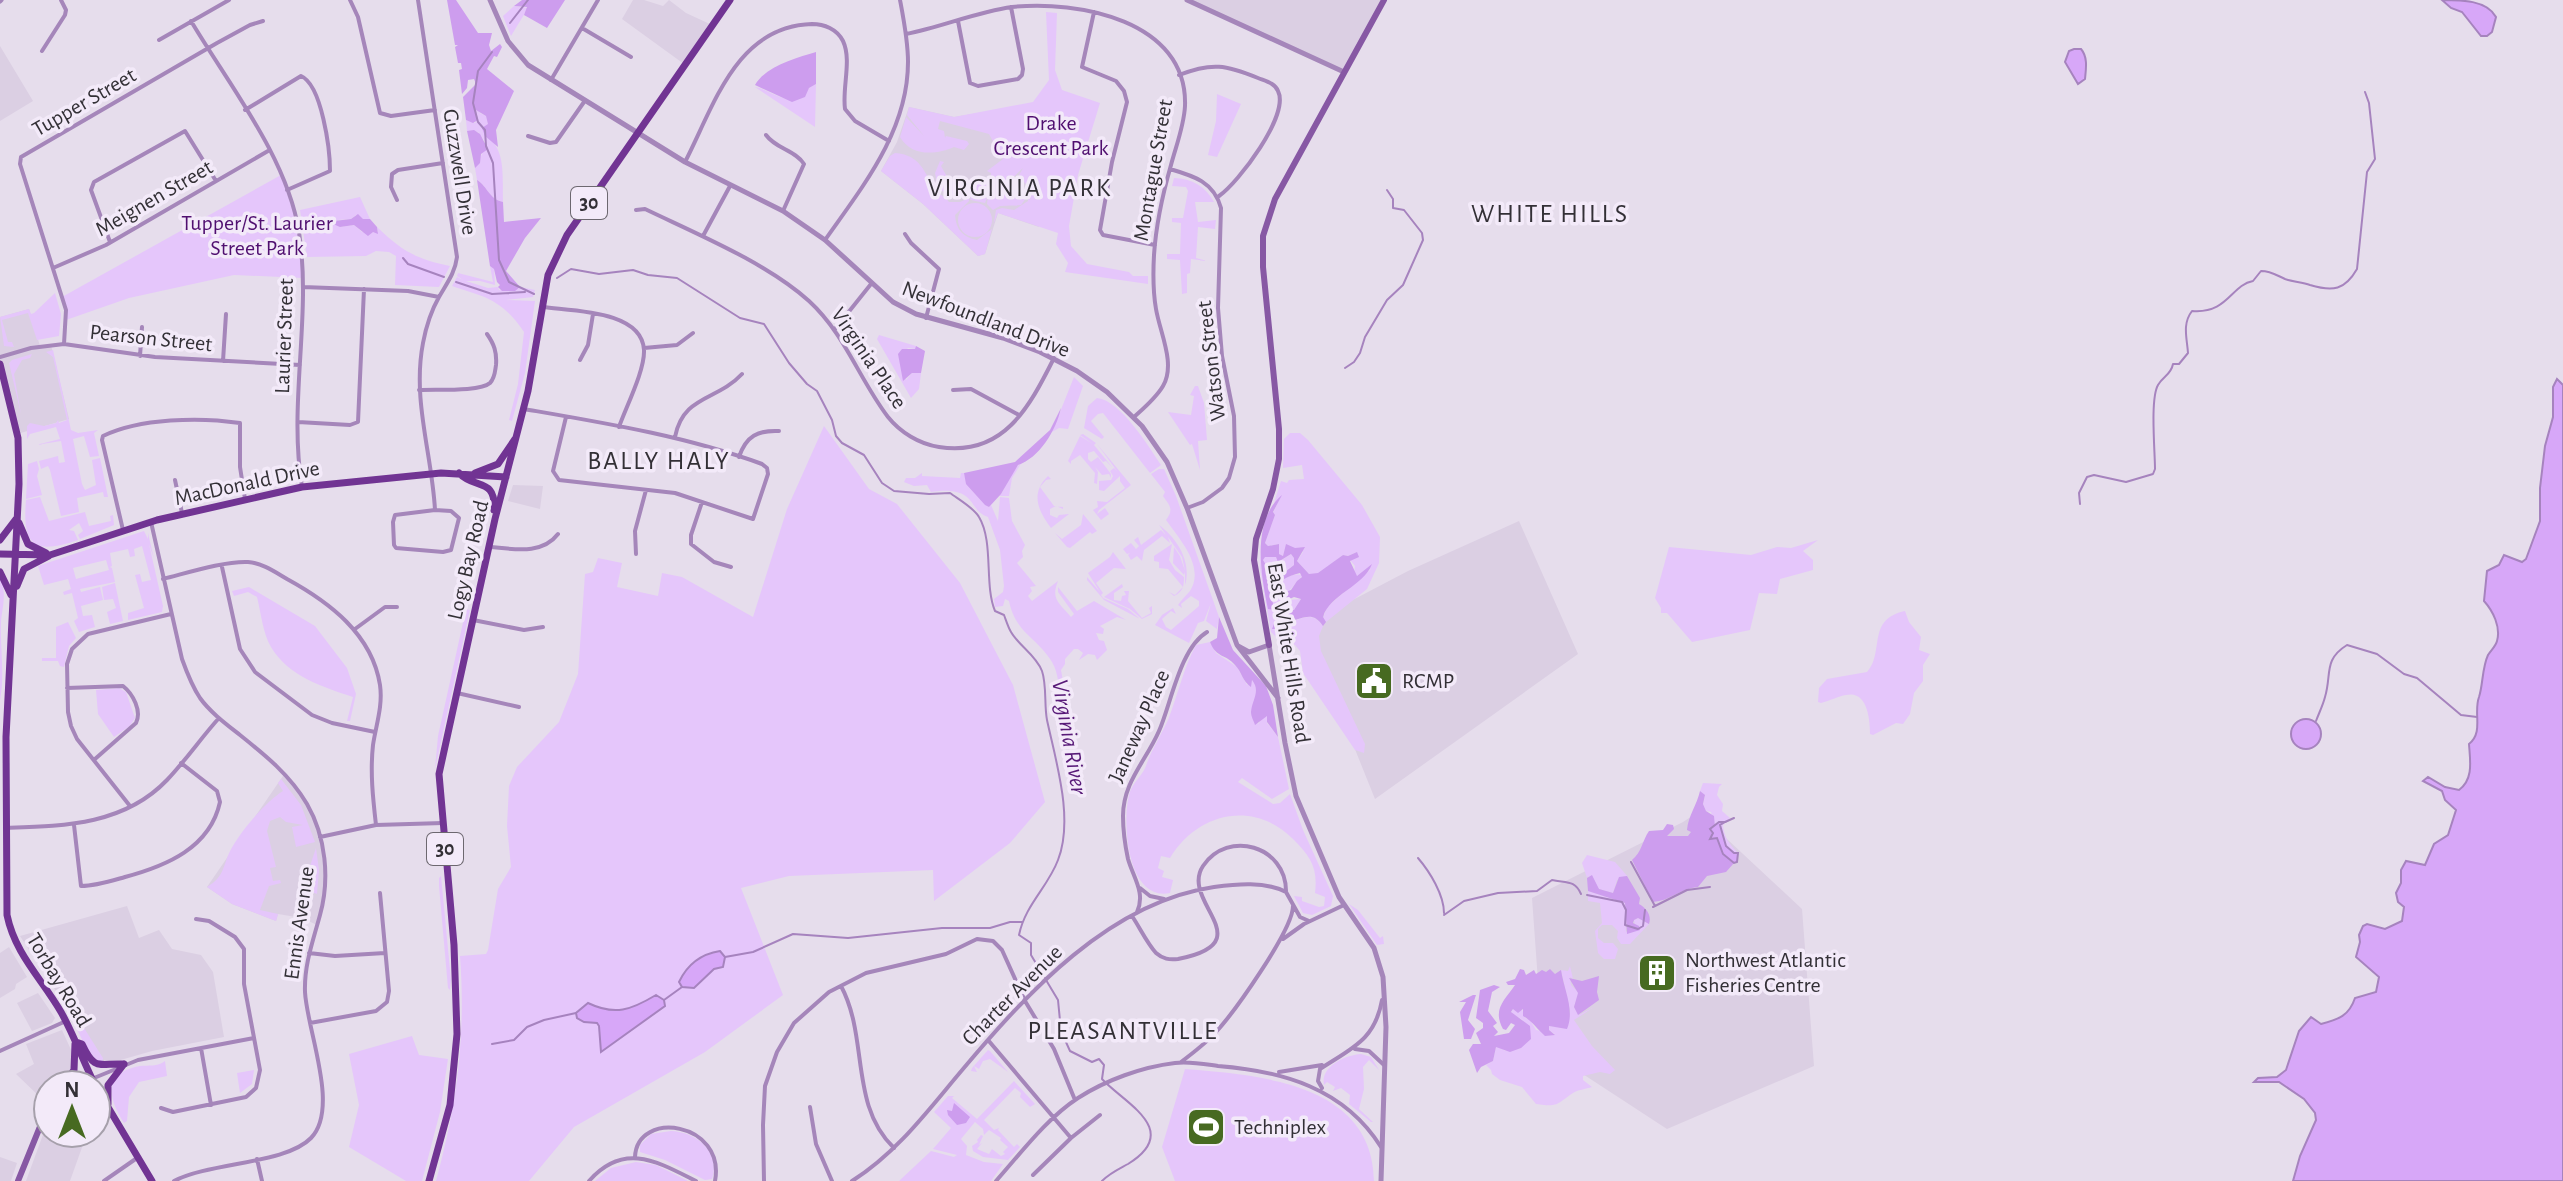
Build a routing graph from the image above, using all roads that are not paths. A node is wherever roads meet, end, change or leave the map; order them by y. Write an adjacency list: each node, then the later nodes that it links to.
1 (61, 0): 20 (street)
2 (229, 0): 13 (street)
3 (350, 0): 27 (street)
4 (418, 0): 27 (street, Guzzwell Drive)
5 (490, 0): 24 (street, Newfoundland Drive)
6 (598, 0): 16 (street)
7 (730, 0): 28 (main road, Logy Bay Road / 30)
8 (900, 0): 17 (street)
9 (1187, 0): 22 (street)
10 (1384, 0): 22 (main road, East White Hills Road)
11 (1011, 7): 12 (street, Montague Street); 15 (street, Montague Street); 15 (street)
12 (1094, 12): 23 (street, Montague Street); 47 (street)
13 (191, 21): 18 (street); 19 (street, Laurier Street)
14 (263, 21): 19 (street)
15 (958, 21): 17 (street, Montague Street)
16 (582, 28): 21 (street); 24 (street)
17 (906, 34): 31 (street)
18 (159, 40)
19 (207, 49): 26 (street, Laurier Street); 48 (street, Tupper Street)
20 (42, 51)
21 (631, 57)
22 (1344, 72): 118 (main road, East White Hills Road)
23 (1179, 75): 35 (street, Montague Street); 39 (street)
24 (551, 80): 25 (street, Newfoundland Drive)
25 (584, 102): 28 (street, Newfoundland Drive); 30 (street)
26 (245, 110): 32 (street, Laurier Street); 38 (street)
27 (435, 110): 34 (street, Guzzwell Drive)
28 (636, 133): 33 (street, Newfoundland Drive); 53 (main road, Logy Bay Road / 30)
29 (766, 135): 42 (street)
30 (528, 136)
31 (889, 141): 33 (street); 45 (street)
32 (269, 150): 36 (street, Meignen Street); 38 (street, Laurier Street)
33 (685, 162): 37 (street, Newfoundland Drive)
34 (443, 163): 40 (street); 52 (street, Guzzwell Drive)
35 (1170, 169): 39 (street); 47 (street, Montague Street)
36 (216, 181): 46 (street, Meignen Street); 46 (street)
37 (730, 186): 42 (street, Newfoundland Drive); 44 (street)
38 (287, 190): 50 (street, Laurier Street)
39 (1218, 197): 92 (street, Watson Street)
40 (397, 200)
41 (636, 210): 44 (street, Virginia Place)
42 (783, 211): 45 (street, Newfoundland Drive)
43 (905, 234): 56 (street)
44 (703, 236): 58 (street, Virginia Place)
45 (825, 240): 49 (street, Newfoundland Drive)
46 (110, 242): 48 (street, Meignen Street)
47 (1155, 245): 76 (street, Montague Street)
48 (53, 268): 61 (street, Tupper Street)
49 (871, 284): 56 (street, Newfoundland Drive); 58 (street)
50 (303, 287): 51 (street); 69 (street, Laurier Street)
51 (364, 289): 52 (street); 77 (street)
52 (439, 297): 71 (street, Guzzwell Drive)
53 (543, 304): 55 (street); 73 (main road, Logy Bay Road / 30)
54 (226, 314): 67 (street)
55 (593, 314): 62 (street); 66 (street)
56 (926, 318): 65 (street, Newfoundland Drive)
57 (142, 327): 63 (street)
58 (835, 329): 74 (street, Virginia Place)
59 (693, 333): 62 (street)
60 (487, 334): 71 (street)
61 (64, 344): 63 (street, Pearson Street); 64 (street, Pearson Street)
62 (644, 348): 78 (street)
63 (140, 356): 67 (street, Pearson Street)
64 (0, 357)
65 (1054, 358): 74 (street, Virginia Place); 76 (street, Newfoundland Drive)
66 (580, 360)
67 (223, 361): 69 (street, Pearson Street)
68 (0, 364): 95 (main road, Torbay Road)
69 (300, 365): 77 (street, Laurier Street)
70 (742, 374): 81 (street)
71 (419, 390): 83 (street, Guzzwell Drive)
72 (953, 390): 74 (street)
73 (524, 409): 75 (street); 80 (main road, Logy Bay Road / 30)
74 (1020, 415)
75 (566, 417): 78 (street); 89 (street)
76 (1134, 417): 92 (street, Newfoundland Drive)
77 (298, 422): 88 (street, Laurier Street)
78 (619, 427): 81 (street)
79 (779, 431): 82 (street)
80 (516, 437): 85 (main road); 86 (main road, Logy Bay Road / 30)
81 (675, 437): 82 (street)
82 (739, 457): 91 (street)
83 (433, 473): 84 (main road, MacDonald Drive); 88 (main road, MacDonald Drive); 93 (street, Guzzwell Drive)
84 (459, 473): 85 (main road, MacDonald Drive); 96 (main road)
85 (473, 474): 86 (main road, MacDonald Drive)
86 (506, 477): 96 (main road, Logy Bay Road / 30)
87 (175, 480): 94 (street)
88 (302, 487): 90 (main road, MacDonald Drive)
89 (646, 489): 91 (street); 103 (street)
90 (245, 499): 94 (main road, MacDonald Drive); 98 (street)
91 (702, 502): 107 (street)
92 (1187, 508): 117 (street, Newfoundland Drive)
93 (435, 510): 93 (street)
94 (182, 514): 97 (main road, MacDonald Drive)
95 (17, 517): 100 (main road); 104 (main road); 105 (main road, Torbay Road)
96 (495, 519): 101 (main road, Logy Bay Road / 30)
97 (151, 522): 98 (main road, MacDonald Drive); 109 (street, Ennis Avenue)
98 (123, 530): 104 (main road, MacDonald Drive)
99 (558, 534): 101 (street)
100 (0, 540)
101 (489, 547): 113 (main road, Logy Bay Road / 30)
102 (0, 554): 105 (main road, MacDonald Drive)
103 (636, 554)
104 (50, 555): 105 (main road, MacDonald Drive); 110 (main road)
105 (16, 556): 110 (main road, Torbay Road)
106 (221, 566): 109 (street); 115 (street); 124 (street)
107 (731, 567)
108 (0, 572): 110 (main road)
109 (163, 579): 112 (street, Ennis Avenue)
110 (13, 604): 131 (main road, Torbay Road)
111 (397, 607): 115 (street)
112 (171, 614): 119 (street); 123 (street, Ennis Avenue)
113 (473, 620): 114 (street); 120 (main road, Logy Bay Road / 30)
114 (543, 627)
115 (354, 630): 124 (street)
116 (1207, 632): 133 (street, Janeway Place)
117 (1237, 645): 118 (street); 121 (street, Newfoundland Drive)
118 (1269, 645): 121 (street, East White Hills Road)
119 (67, 688): 125 (street); 125 (street)
120 (457, 693): 122 (street); 128 (main road, Logy Bay Road / 30)
121 (1278, 698): 139 (street, East White Hills Road)
122 (519, 707)
123 (219, 718): 126 (street); 132 (street, Ennis Avenue)
124 (375, 732): 130 (street)
125 (95, 759): 127 (street)
126 (181, 763): 127 (street); 129 (street)
127 (130, 806): 129 (street)
128 (443, 823): 130 (street); 187 (main road, Logy Bay Road / 30)
129 (74, 825): 131 (street)
130 (376, 825): 132 (street)
131 (6, 828): 149 (main road, Torbay Road)
132 (320, 837): 144 (street, Ennis Avenue)
133 (1139, 886): 137 (street); 140 (street)
134 (1199, 890): 135 (street, Charter Avenue); 135 (street); 137 (street, Charter Avenue); 140 (street)
135 (1286, 892): 138 (street)
136 (380, 893): 145 (street)
137 (1165, 899): 140 (street, Charter Avenue)
138 (1293, 904): 142 (street); 143 (street)
139 (1344, 905): 142 (street); 146 (street, East White Hills Road)
140 (1132, 916): 148 (street, Charter Avenue)
141 (196, 919): 151 (street)
142 (1309, 921): 143 (street)
143 (1279, 944): 158 (street)
144 (309, 953): 145 (street); 150 (street, Ennis Avenue)
145 (385, 953): 150 (street)
146 (1383, 977): 155 (street); 160 (street, East White Hills Road)
147 (841, 985): 148 (street); 177 (street); 191 (street)
148 (1025, 1001): 152 (street, Charter Avenue); 167 (street)
149 (66, 1021): 153 (main road, Torbay Road); 156 (street)
150 (310, 1023): 180 (street, Ennis Avenue)
151 (254, 1038): 154 (street); 168 (street)
152 (988, 1040): 173 (street); 177 (street, Charter Avenue)
153 (76, 1042): 159 (main road); 161 (main road); 162 (main road, Torbay Road)
154 (201, 1048): 159 (street); 168 (street)
155 (1353, 1049): 157 (street); 160 (street)
156 (0, 1051)
157 (1331, 1062): 164 (street); 166 (street)
158 (1180, 1063): 164 (street); 167 (street)
159 (124, 1064): 163 (street); 165 (main road)
160 (1385, 1066): 176 (street, East White Hills Road)
161 (74, 1069)
162 (88, 1069)
163 (112, 1072)
164 (1273, 1072): 166 (street)
165 (112, 1080)
166 (1326, 1093): 176 (street)
167 (1075, 1100): 173 (street)
168 (211, 1105): 170 (street)
169 (810, 1107): 192 (street)
170 (161, 1108)
171 (1100, 1115): 174 (street)
172 (112, 1117): 179 (main road, Torbay Road)
173 (1054, 1119): 174 (street); 194 (street)
174 (1071, 1138): 181 (street)
175 (32, 1146): 182 (main road)
176 (1381, 1147): 195 (street, East White Hills Road)
177 (894, 1148): 193 (street, Charter Avenue)
178 (635, 1157): 188 (street); 189 (street); 190 (street)
179 (137, 1158): 183 (street); 184 (main road, Torbay Road)
180 (257, 1159): 185 (street, Ennis Avenue); 186 (street)
181 (1033, 1175)
182 (18, 1181)
183 (104, 1181)
184 (152, 1181)
185 (174, 1181)
186 (262, 1181)
187 (429, 1181)
188 (589, 1181)
189 (696, 1181)
190 (715, 1181)
191 (764, 1181)
192 (832, 1181)
193 (852, 1181)
194 (996, 1181)
195 (1381, 1181)

